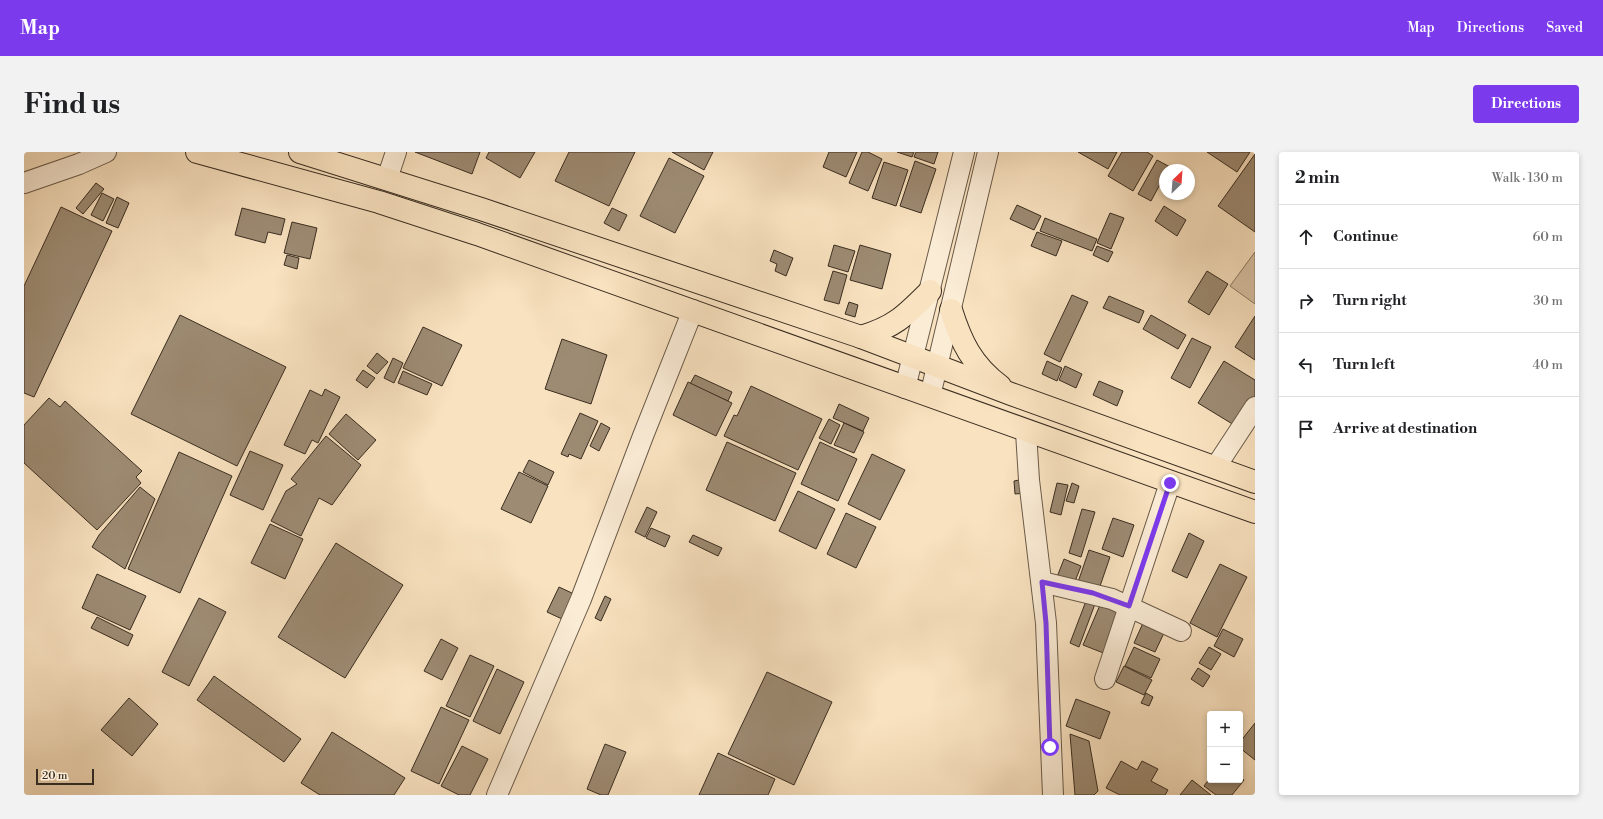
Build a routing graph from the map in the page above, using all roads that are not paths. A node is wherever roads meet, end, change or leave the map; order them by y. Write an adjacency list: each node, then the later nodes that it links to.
1 (106, 152): 8 (street)
2 (197, 152): 11 (highway)
3 (300, 152): 7 (highway)
4 (396, 152): 7 (street)
5 (964, 152): 10 (street)
6 (988, 152): 13 (street)
7 (387, 179): 9 (highway)
8 (24, 183)
9 (668, 272): 11 (highway); 14 (highway)
10 (930, 291): 14 (highway); 15 (street)
11 (659, 298): 12 (highway)
12 (693, 310): 17 (highway); 30 (street)
13 (951, 310): 16 (street); 18 (highway)
14 (861, 337): 15 (highway)
15 (914, 357): 16 (highway); 17 (street)
16 (938, 367): 18 (highway); 19 (street)
17 (906, 388): 19 (highway)
18 (1011, 394): 22 (highway)
19 (930, 396): 21 (highway)
20 (1255, 407): 22 (street)
21 (1026, 432): 24 (highway); 26 (street)
22 (1215, 468): 23 (highway)
23 (1255, 482)
24 (1170, 483): 25 (highway); 27 (street)
25 (1255, 512)
26 (1042, 582): 27 (street); 31 (street)
27 (1129, 606): 28 (street); 29 (street)
28 (1181, 631)
29 (1105, 679)
30 (497, 795)
31 (1053, 795)

